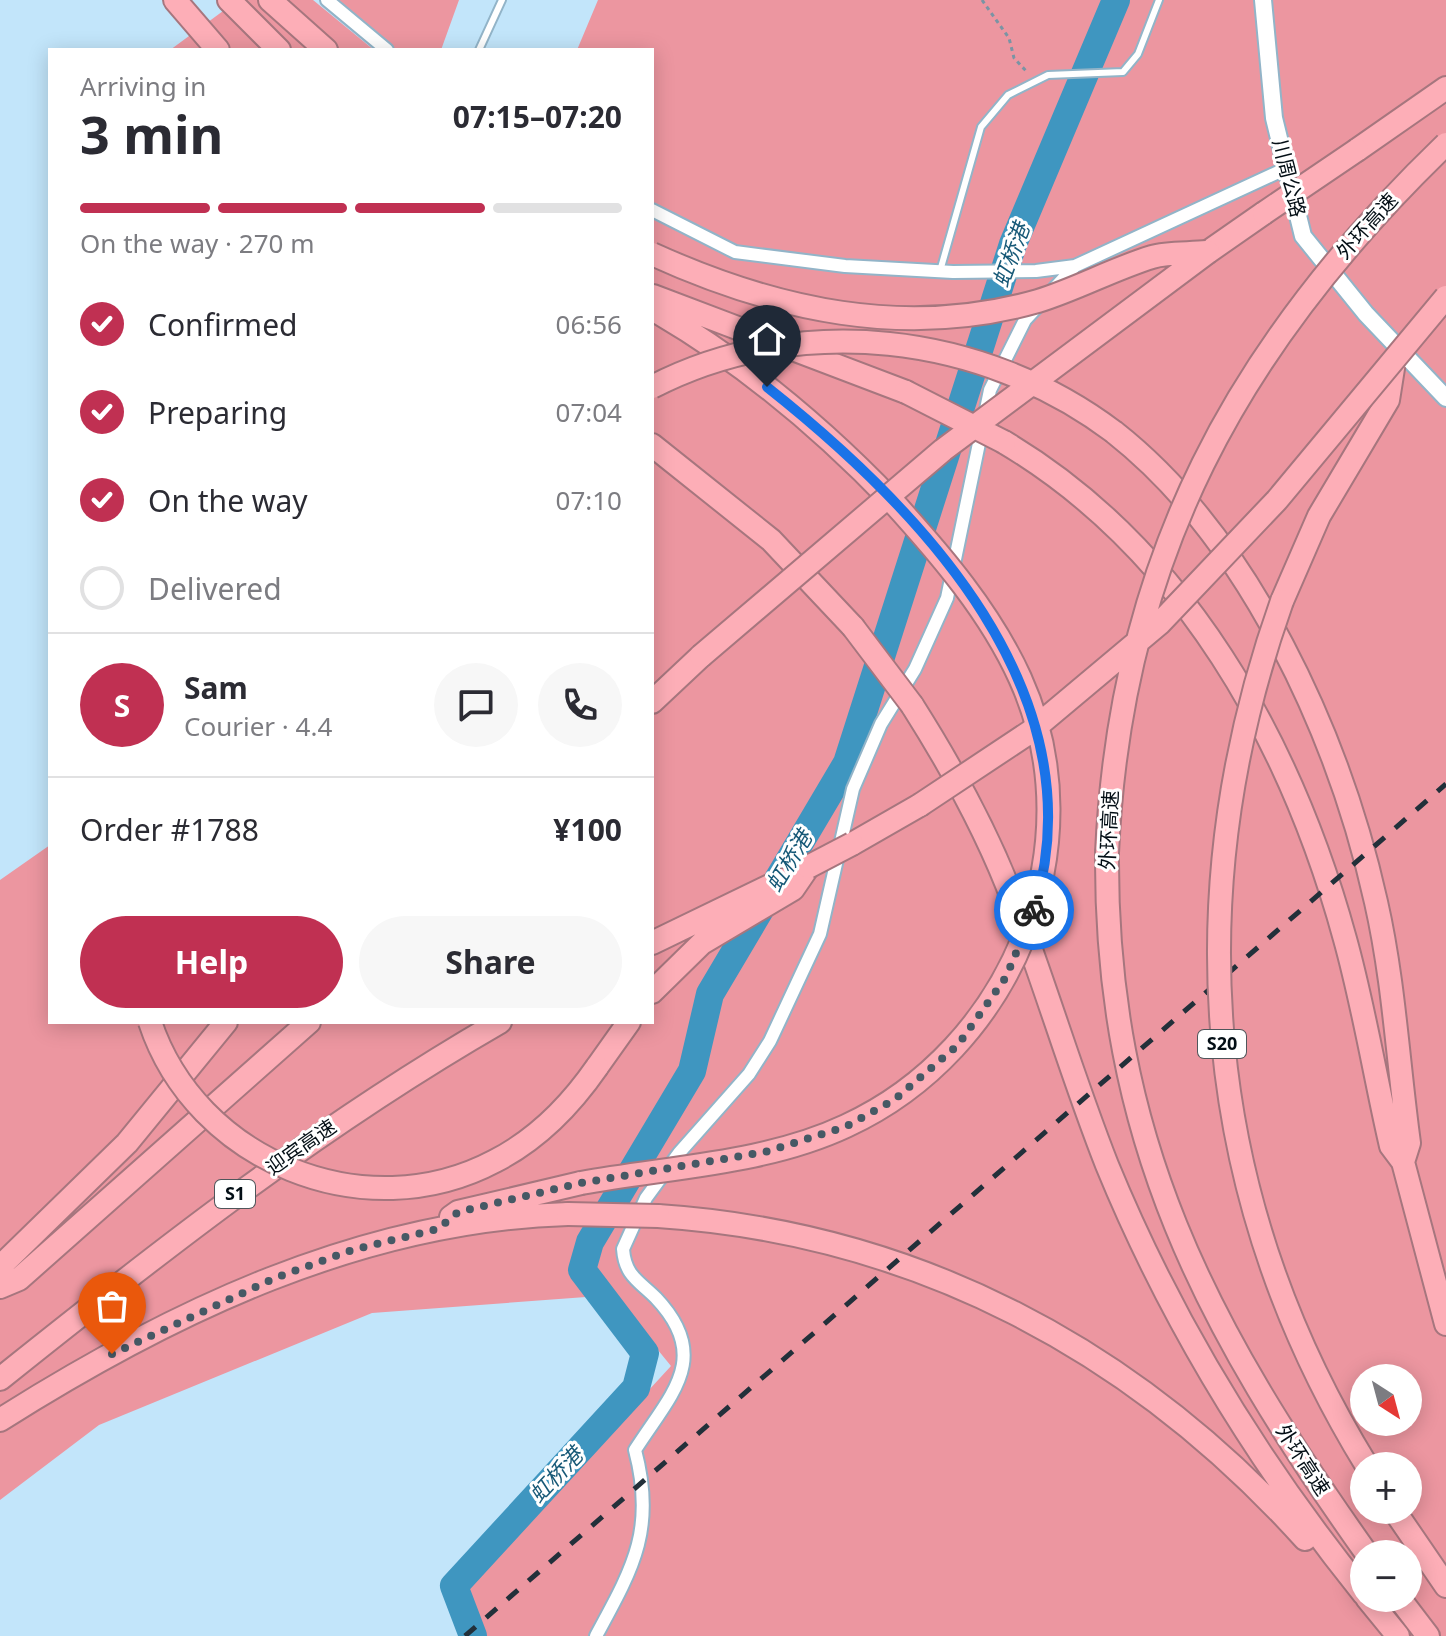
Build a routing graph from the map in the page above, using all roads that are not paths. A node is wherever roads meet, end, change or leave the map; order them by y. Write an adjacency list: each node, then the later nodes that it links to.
1 (175, 0): 8 (highway)
2 (229, 0): 9 (highway)
3 (270, 0): 10 (highway)
4 (327, 0): 11 (street)
5 (502, 0): 12 (lane)
6 (1159, 0): 20 (lane)
7 (1263, 0): 15 (street, 川周公路)
8 (213, 48)
9 (277, 48)
10 (324, 48)
11 (385, 48)
12 (480, 48)
13 (1446, 88): 17 (highway, bridge)
14 (1446, 144): 46 (highway, 外环高速, bridge)
15 (1287, 168): 19 (street); 26 (street, 川周公路)
16 (654, 211): 20 (street)
17 (1208, 252): 18 (highway, bridge); 28 (highway, bridge)
18 (654, 255)
19 (1075, 266): 20 (street); 52 (street)
20 (947, 272)
21 (654, 297): 37 (highway, bridge)
22 (1446, 297): 24 (highway, S20, bridge)
23 (654, 306): 38 (highway, bridge)
24 (1394, 362): 29 (highway, bridge); 44 (highway, S20, bridge)
25 (654, 386): 37 (highway, bridge)
26 (1446, 398)
27 (654, 447): 47 (highway, bridge)
28 (654, 700)
29 (808, 867): 30 (highway); 31 (highway)
30 (654, 942)
31 (654, 990)
32 (151, 1024): 35 (highway, bridge)
33 (224, 1024): 39 (highway)
34 (307, 1024): 40 (highway)
35 (628, 1024)
36 (493, 1026): 42 (highway, 迎宾高速 / S1)
37 (1403, 1162): 41 (highway)
38 (438, 1229): 43 (highway); 48 (highway, bridge)
39 (0, 1271)
40 (0, 1287)
41 (1446, 1324)
42 (0, 1379)
43 (0, 1420)
44 (1359, 1452)
45 (1404, 1524): 49 (highway)
46 (1358, 1540)
47 (1350, 1576)
48 (1350, 1586)
49 (1446, 1586)
50 (1378, 1612): 53 (highway)
51 (1410, 1612): 54 (highway)
52 (596, 1636)
53 (1398, 1636)
54 (1428, 1636)

